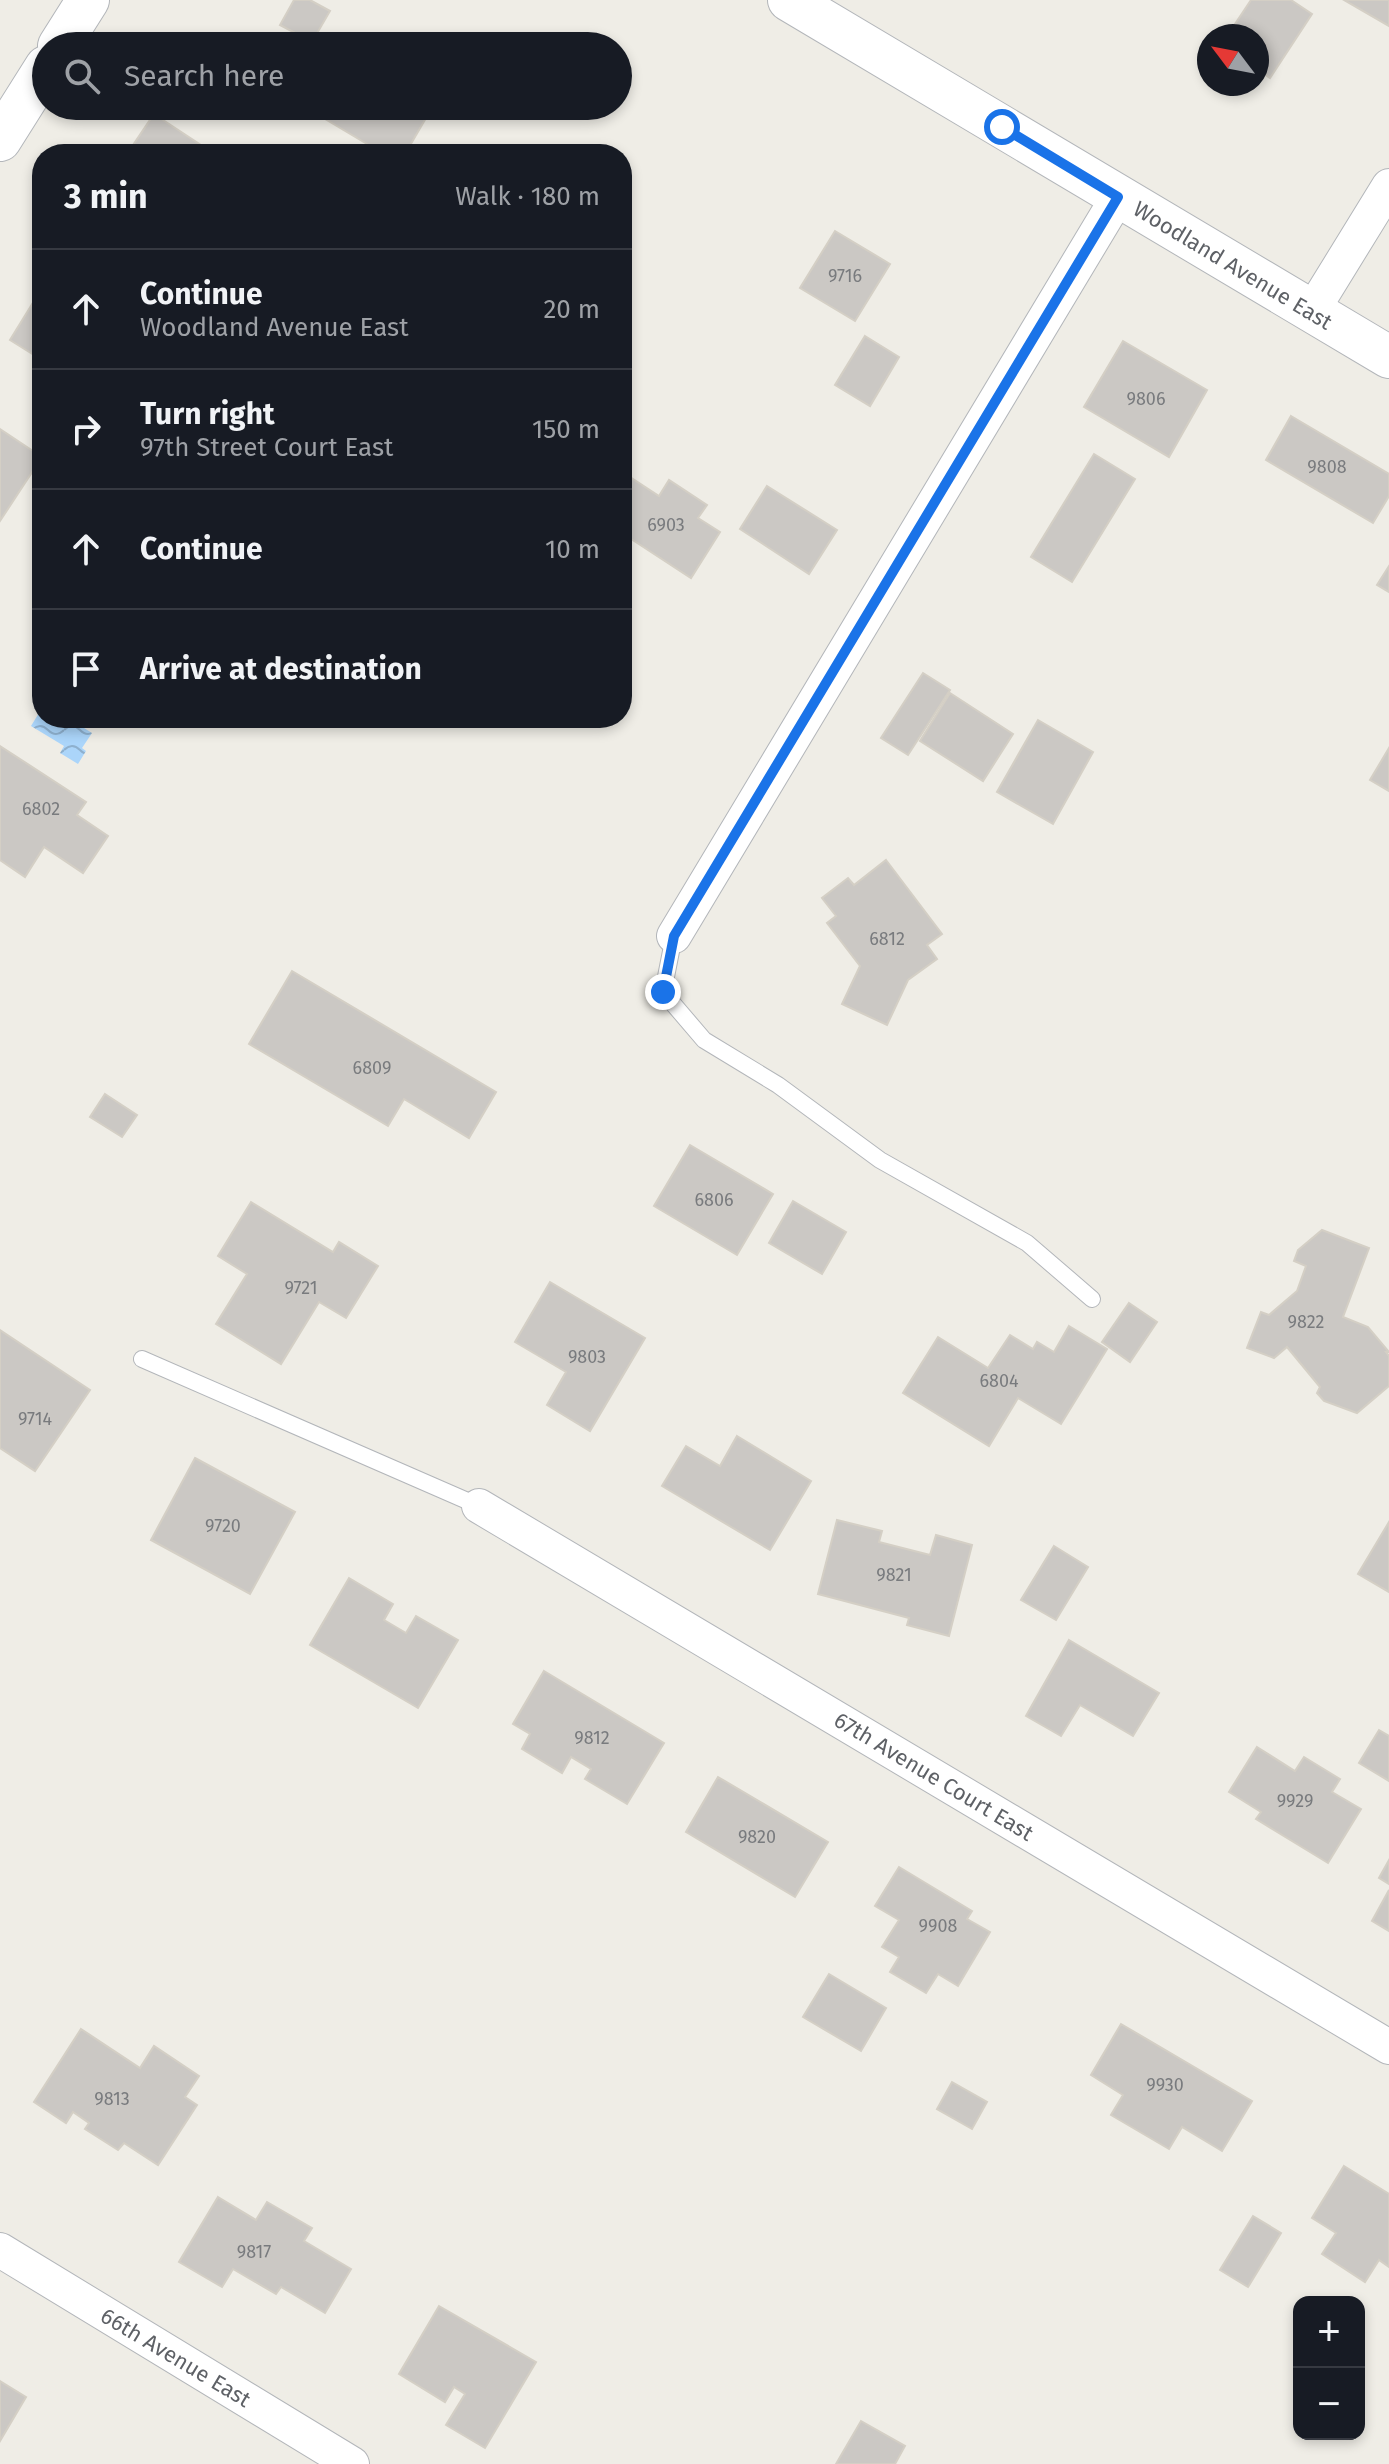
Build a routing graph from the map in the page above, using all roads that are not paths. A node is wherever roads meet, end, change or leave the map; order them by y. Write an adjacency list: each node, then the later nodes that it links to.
1 (88, 0): 3 (street)
2 (789, 0): 7 (street, Woodland Avenue East)
3 (68, 32)
4 (32, 89): 5 (street)
5 (0, 140)
6 (1389, 186): 8 (street)
7 (1118, 197): 8 (street, Woodland Avenue East); 10 (street)
8 (1312, 311): 9 (street, Woodland Avenue East)
9 (1389, 357)
10 (674, 936): 11 (lane)
11 (1092, 1299)
12 (142, 1359): 13 (lane)
13 (479, 1506): 14 (street, 67th Avenue Court East)
14 (1389, 2047)
15 (0, 2250): 16 (street, 66th Avenue East)
16 (352, 2464)

